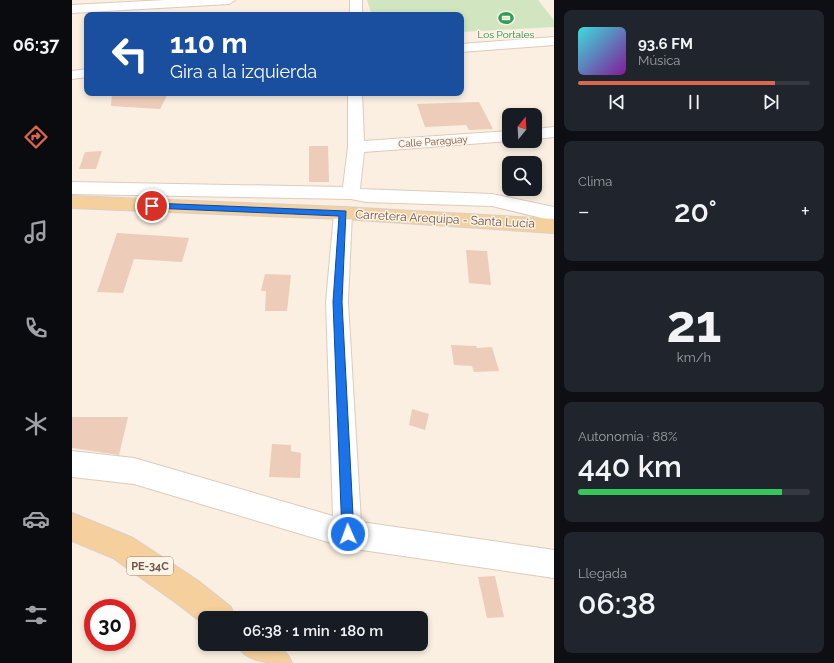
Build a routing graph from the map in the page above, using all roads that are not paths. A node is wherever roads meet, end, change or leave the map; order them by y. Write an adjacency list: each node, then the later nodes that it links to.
1 (229, 0): 3 (street)
2 (356, 0): 4 (street)
3 (72, 9)
4 (356, 12)
5 (554, 41): 6 (street)
6 (464, 48)
7 (84, 73): 8 (street)
8 (72, 74)
9 (355, 96): 13 (street)
10 (554, 132): 11 (street)
11 (542, 133)
12 (502, 137): 13 (street, Calle Paraguay)
13 (356, 147): 16 (street)
14 (72, 188): 16 (street)
15 (72, 202): 16 (main road, Carretera Arequipa - Santa Lucía)
16 (347, 203): 17 (street); 18 (main road, Carretera Arequipa - Santa Lucía); 21 (street)
17 (554, 214)
18 (554, 226)
19 (72, 464): 21 (street)
20 (72, 527): 23 (main road, PE-34C)
21 (348, 534): 22 (street)
22 (554, 564)
23 (211, 611)
24 (261, 651): 25 (main road)
25 (276, 663)

